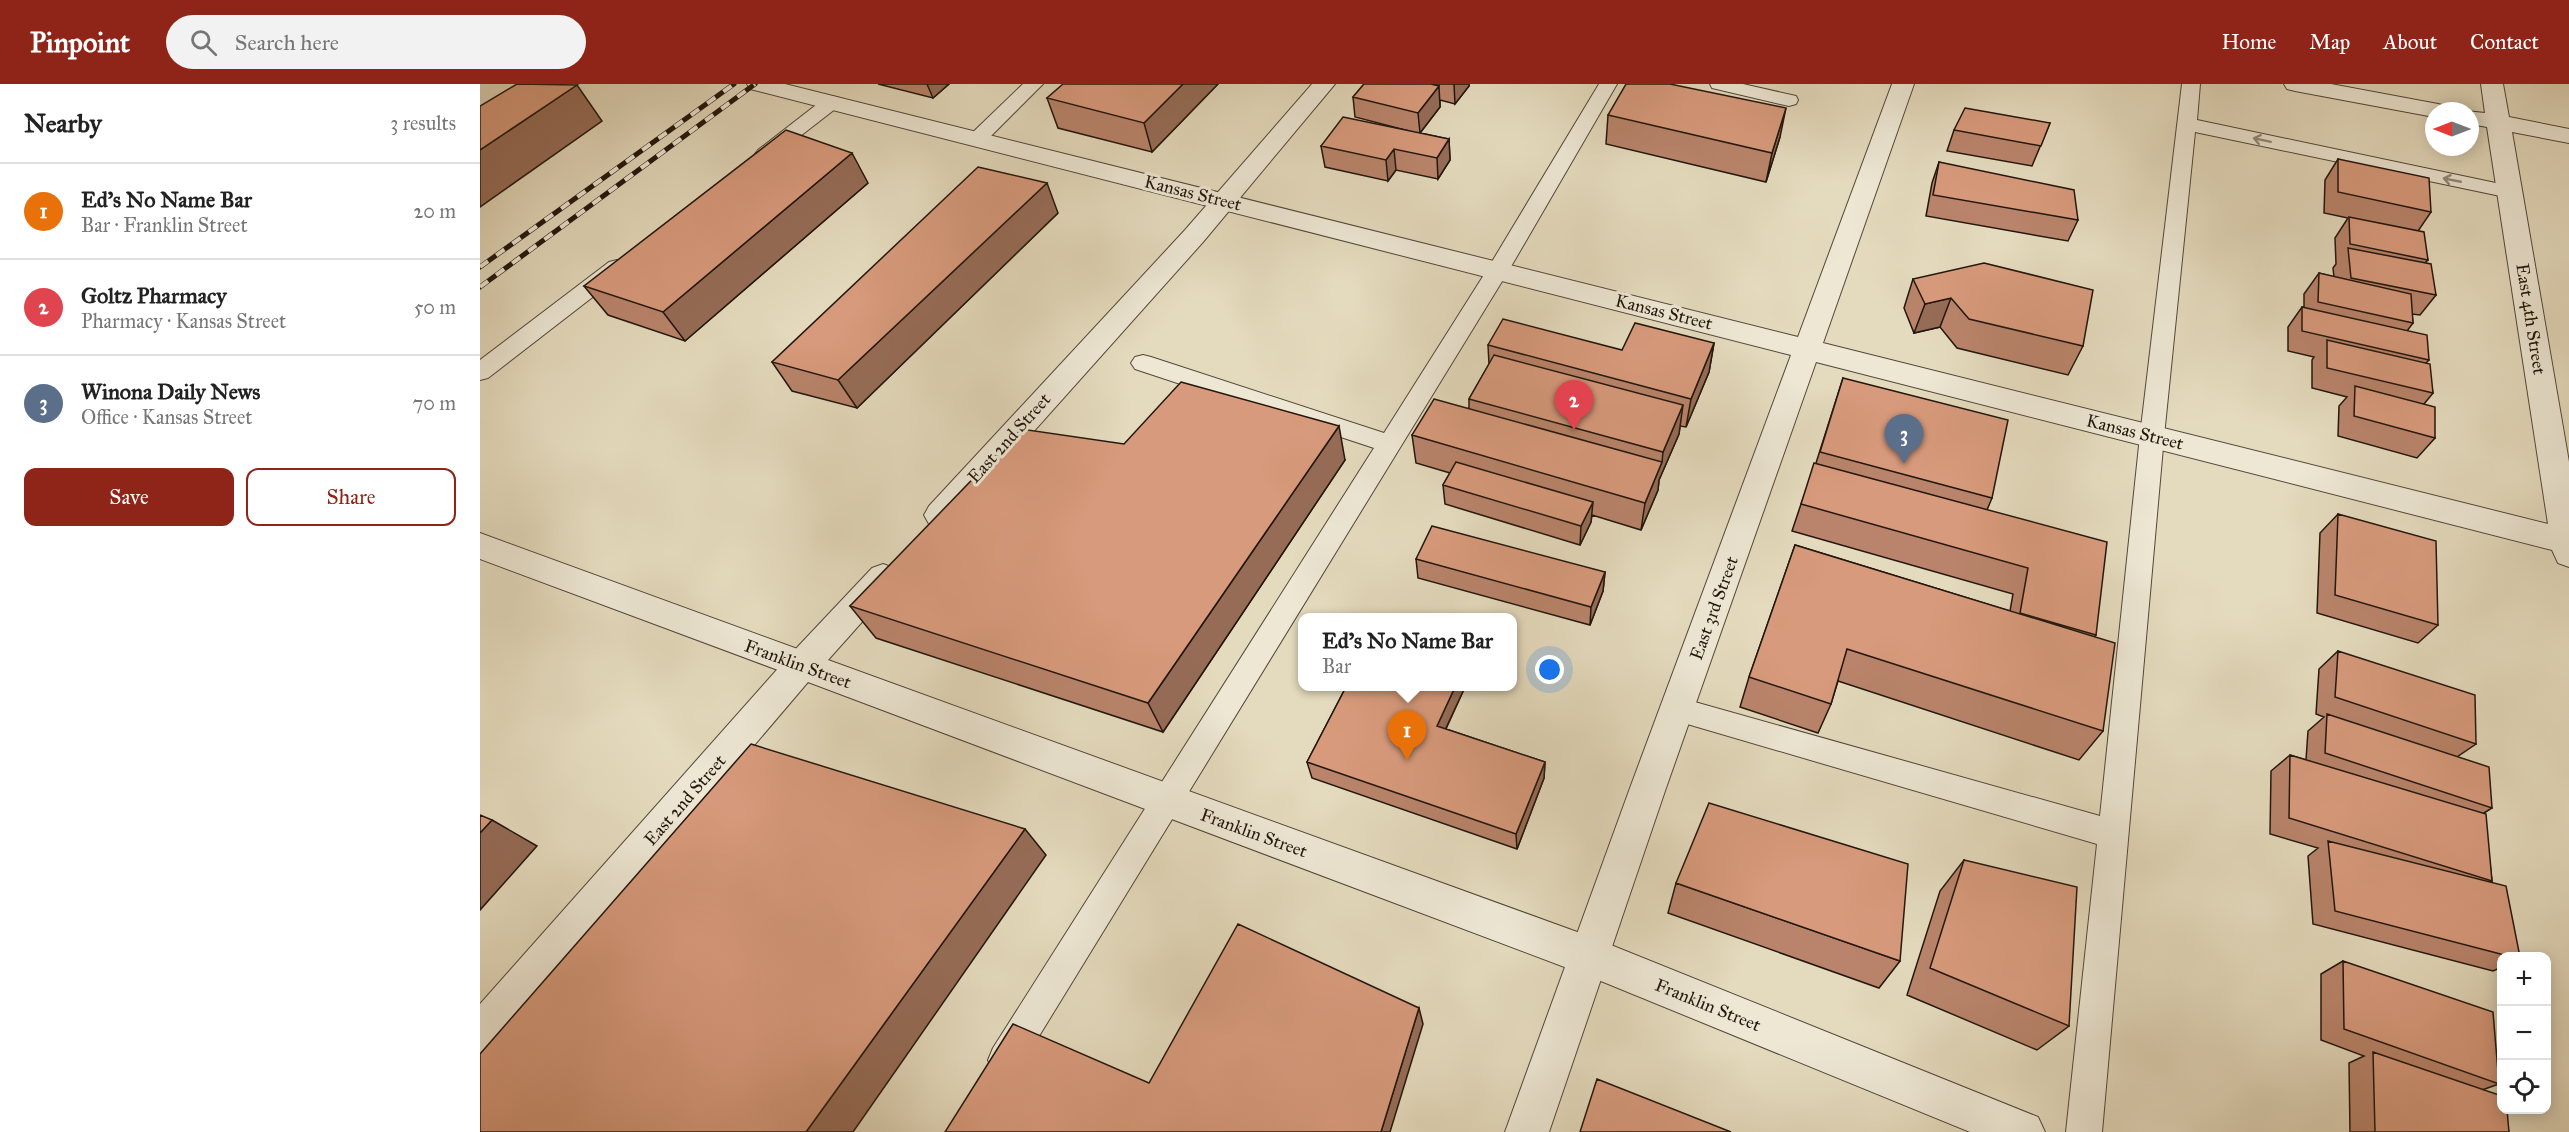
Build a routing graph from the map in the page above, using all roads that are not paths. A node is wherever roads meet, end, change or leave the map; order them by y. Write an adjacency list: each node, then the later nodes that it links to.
1 (758, 84): 11 (street, Kansas Street)
2 (1034, 84): 17 (lane)
3 (1324, 84): 20 (street, East 2nd Street)
4 (1608, 84): 22 (lane)
5 (1719, 84): 10 (lane)
6 (1903, 84): 23 (street, East 3rd Street)
7 (2191, 84): 15 (lane)
8 (2295, 84): 12 (street)
9 (2492, 84): 14 (street, East 4th Street)
10 (1789, 100)
11 (832, 102): 17 (street, Kansas Street); 18 (lane)
12 (2425, 109)
13 (2479, 119): 14 (street)
14 (2498, 122): 16 (street); 19 (street, East 4th Street)
15 (2187, 124): 19 (lane, one-way to 15); 26 (lane)
16 (2569, 136)
17 (977, 138): 20 (street, Kansas Street)
18 (747, 168)
19 (2510, 192): 29 (street, East 4th Street)
20 (1226, 201): 22 (street, Kansas Street); 30 (street, East 2nd Street)
21 (632, 255): 25 (lane)
22 (1498, 270): 23 (street, Kansas Street); 27 (lane)
23 (1808, 349): 26 (street, Kansas Street); 31 (street, East 3rd Street)
24 (1143, 363): 27 (lane)
25 (480, 372)
26 (2152, 436): 29 (street, Kansas Street); 33 (lane)
27 (1389, 444): 32 (lane)
28 (480, 546): 30 (street, Franklin Street)
29 (2568, 546)
30 (802, 665): 32 (street, Franklin Street); 35 (street, East 2nd Street)
31 (1677, 709): 33 (lane); 34 (street, East 3rd Street)
32 (1165, 801): 34 (street, Franklin Street); 36 (lane)
33 (2113, 834): 39 (lane)
34 (1591, 957): 37 (street, East 3rd Street); 38 (street, Franklin Street)
35 (480, 1035)
36 (992, 1082)
37 (1527, 1132)
38 (2023, 1132)
39 (2084, 1132)

